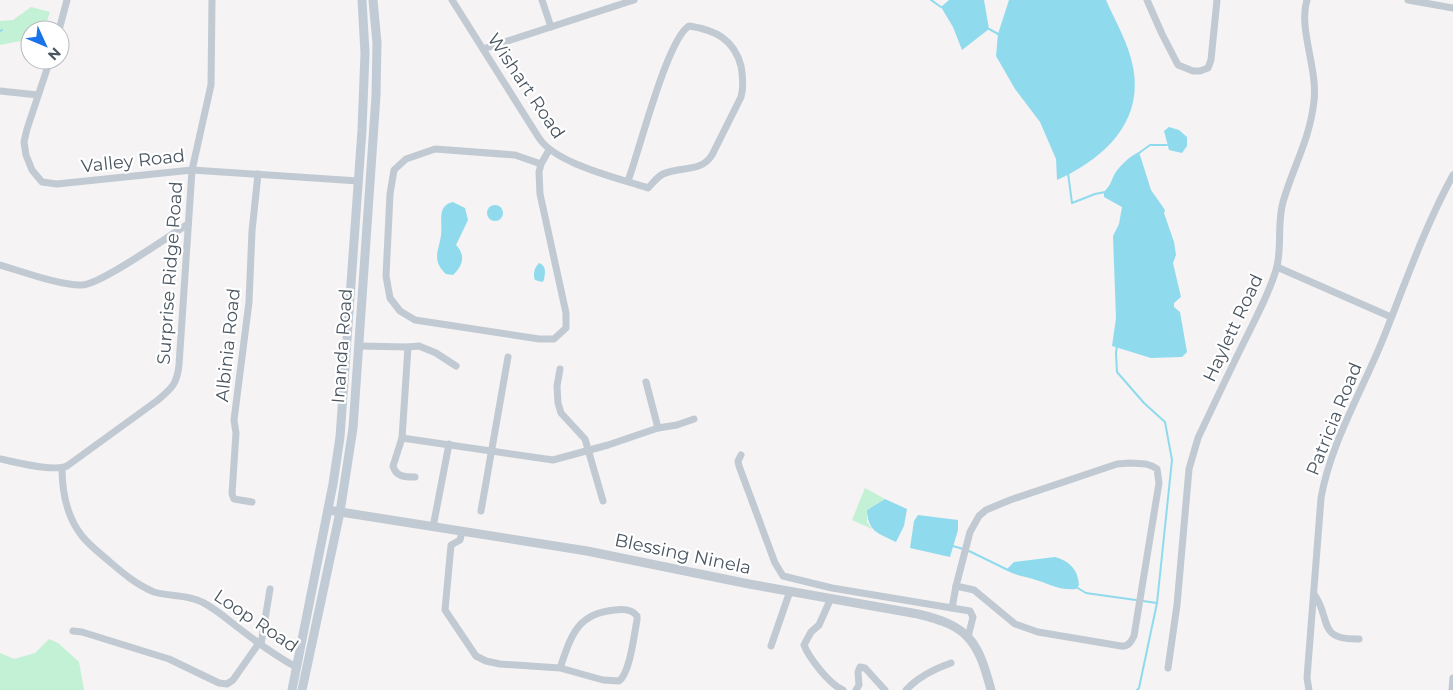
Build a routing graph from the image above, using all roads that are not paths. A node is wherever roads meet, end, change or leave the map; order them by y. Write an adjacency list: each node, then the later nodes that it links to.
1 (68, 0): 13 (street)
2 (212, 0): 21 (street, Surprise Ridge Road)
3 (362, 0): 25 (main road, Inanda Road)
4 (373, 0): 30 (main road, Inanda Road)
5 (452, 0): 15 (street, Wishart Road)
6 (542, 0): 14 (street)
7 (634, 0): 14 (street)
8 (1147, 0): 9 (street)
9 (1216, 0)
10 (1307, 0): 28 (street, Haylett Road)
11 (1408, 0): 12 (street)
12 (1453, 8)
13 (62, 20)
14 (551, 27): 15 (street)
15 (483, 49): 19 (street, Wishart Road)
16 (47, 70): 18 (street, Valley Road)
17 (0, 91): 18 (street)
18 (38, 95): 21 (street, Valley Road)
19 (549, 150): 20 (street); 24 (street, Wishart Road)
20 (540, 164): 20 (street)
21 (192, 170): 22 (street, Valley Road); 26 (street, Surprise Ridge Road)
22 (258, 174): 25 (street, Valley Road); 49 (street, Albinia Road)
23 (1453, 175): 29 (street, Patricia Road)
24 (628, 181): 24 (street, Wishart Road)
25 (358, 182): 40 (main road, Inanda Road)
26 (188, 224): 27 (street); 46 (street, Surprise Ridge Road)
27 (0, 265)
28 (1277, 266): 29 (street); 71 (street, Haylett Road)
29 (1391, 317): 59 (street, Patricia Road)
30 (359, 346): 31 (street); 39 (main road, Inanda Road)
31 (408, 348): 33 (street); 38 (street)
32 (508, 357): 43 (street)
33 (456, 366)
34 (560, 369): 42 (street)
35 (646, 382): 37 (street)
36 (694, 419): 37 (street)
37 (658, 428): 42 (street)
38 (402, 438): 41 (street); 47 (street)
39 (351, 441): 40 (main road); 52 (main road, Inanda Road)
40 (340, 444): 50 (main road, Inanda Road)
41 (449, 444): 43 (street); 53 (street)
42 (588, 451): 43 (street); 48 (street)
43 (493, 453): 51 (street)
44 (741, 454): 61 (street)
45 (0, 460): 46 (street)
46 (62, 468): 66 (street, Loop Road)
47 (415, 477)
48 (603, 501)
49 (252, 502)
50 (328, 510): 52 (street, Blessing Ninela); 62 (main road, Inanda Road)
51 (481, 511)
52 (340, 512): 53 (street, Blessing Ninela); 58 (main road, Inanda Road)
53 (433, 527): 54 (street, Blessing Ninela)
54 (462, 532): 57 (street, Blessing Ninela); 70 (street)
55 (956, 586): 55 (street); 61 (street)
56 (270, 590): 66 (street)
57 (790, 591): 60 (street, Blessing Ninela); 67 (street)
58 (322, 592): 62 (main road); 74 (main road, Inanda Road)
59 (1314, 594): 65 (street); 80 (street, Patricia Road)
60 (831, 598): 64 (street, Blessing Ninela); 75 (street)
61 (952, 608): 64 (street)
62 (306, 614): 69 (main road, Inanda Road)
63 (73, 631): 66 (street)
64 (968, 637): 79 (street, Blessing Ninela)
65 (1359, 639)
66 (260, 644): 69 (street, Loop Road)
67 (771, 646)
68 (951, 663): 78 (street)
69 (296, 667): 73 (main road, Inanda Road)
70 (560, 668): 70 (street)
71 (1168, 668)
72 (1453, 678): 81 (street)
73 (292, 690)
74 (302, 690)
75 (843, 690)
76 (856, 690): 77 (street)
77 (885, 690)
78 (906, 690)
79 (991, 690)
80 (1309, 690)
81 (1452, 690)

